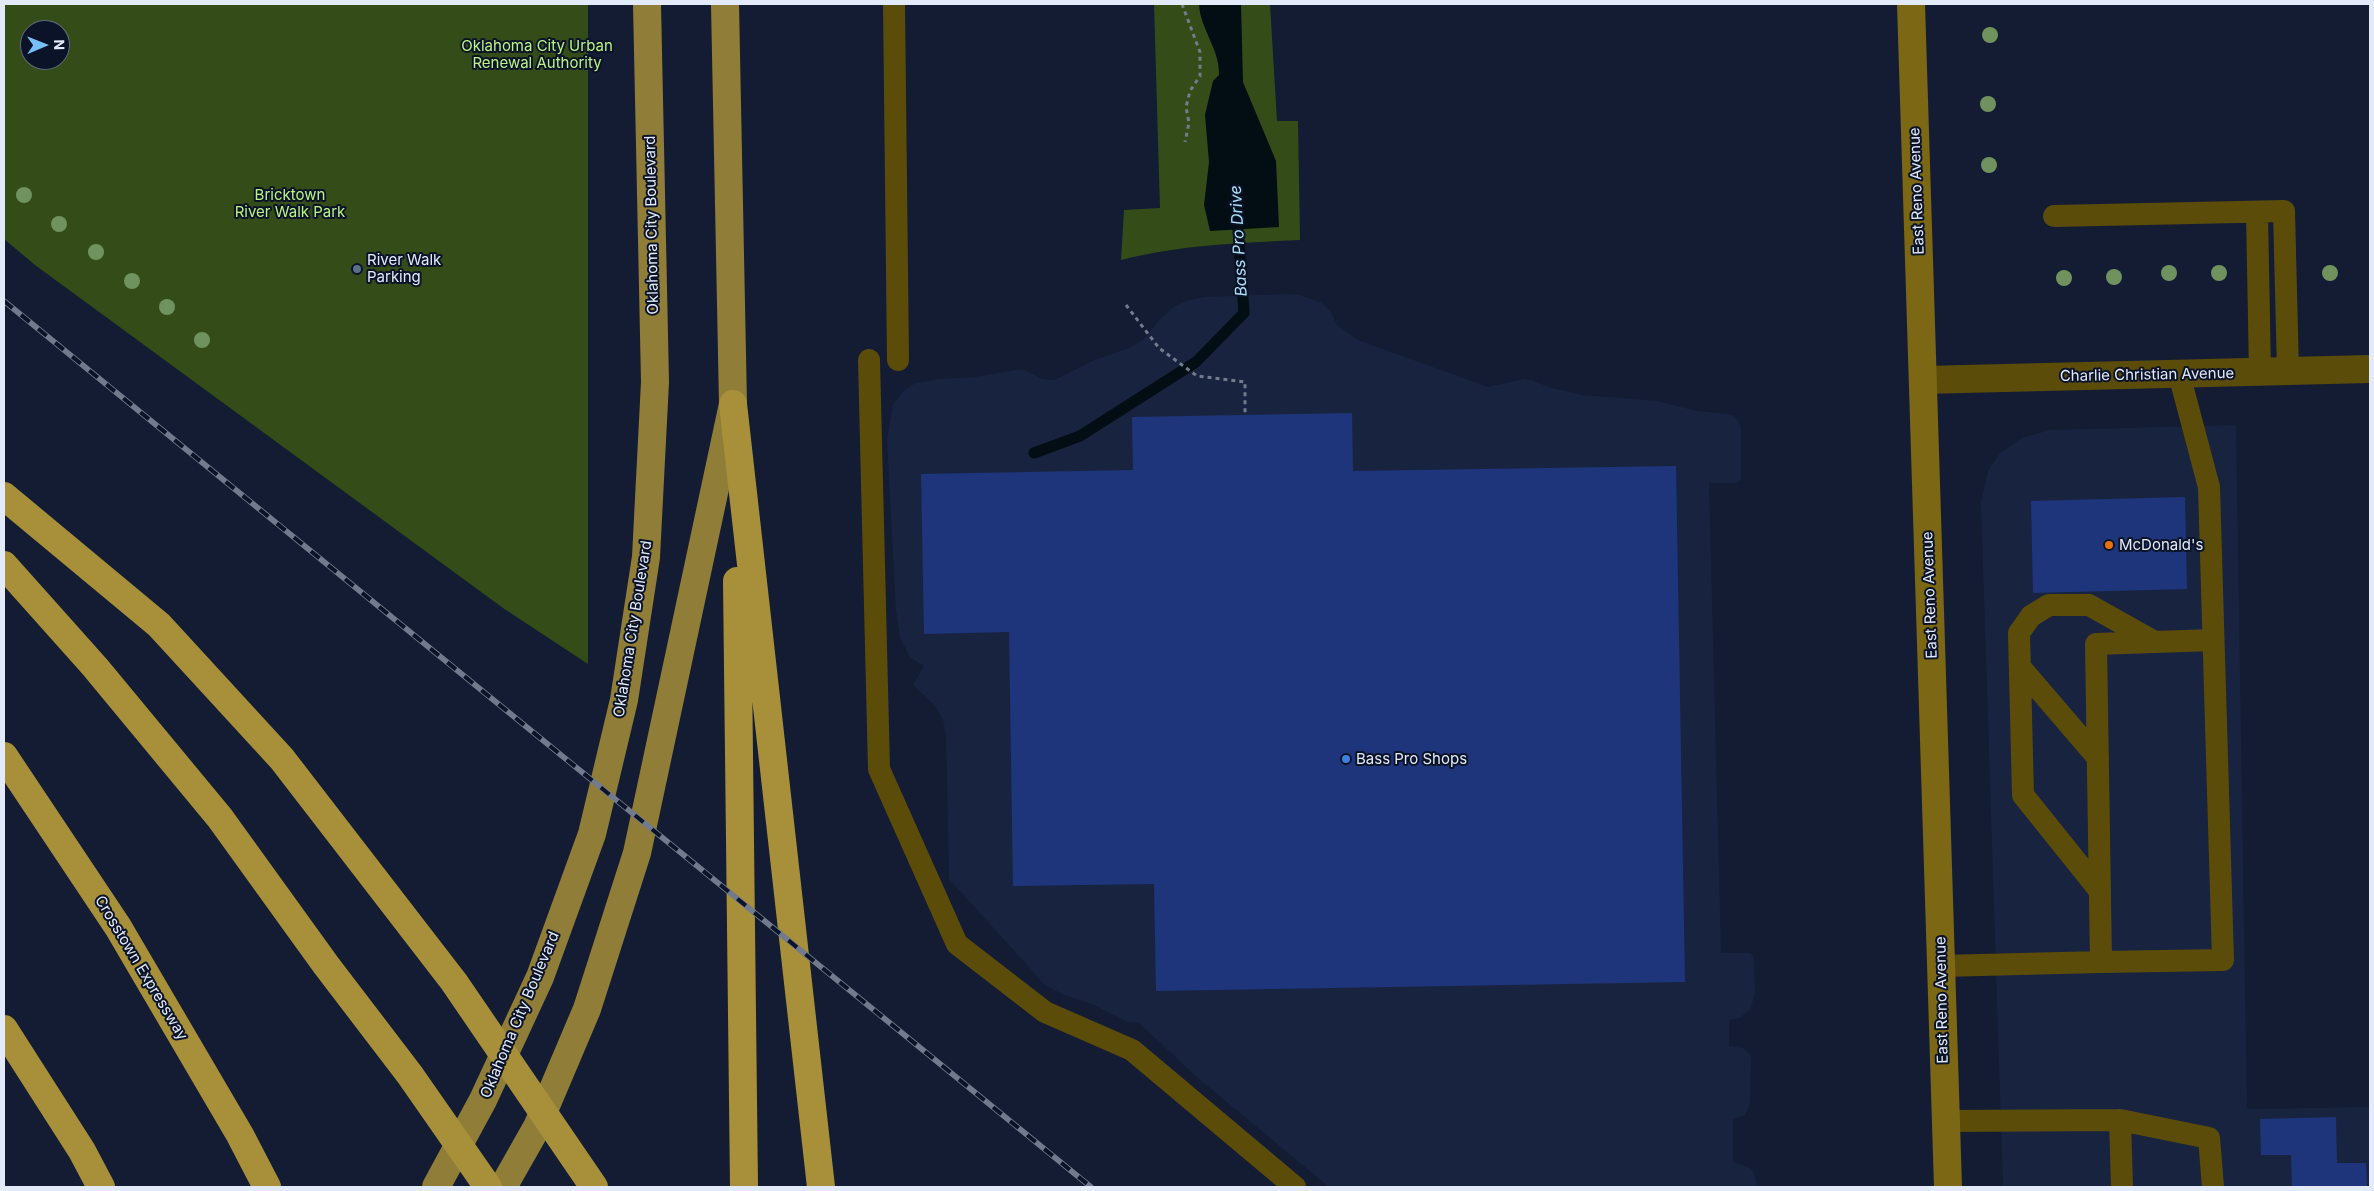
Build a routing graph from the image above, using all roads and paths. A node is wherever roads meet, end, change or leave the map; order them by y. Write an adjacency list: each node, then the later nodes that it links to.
1 (647, 4): 34 (main road, Oklahoma City Boulevard)
2 (725, 4): 17 (main road)
3 (894, 4): 11 (lane)
4 (1182, 4): 6 (path)
5 (1911, 4): 16 (main road, East Reno Avenue)
6 (1185, 142)
7 (2257, 212): 8 (lane); 13 (lane); 14 (lane)
8 (2054, 216)
9 (1126, 305): 18 (path)
10 (869, 360): 40 (lane)
11 (898, 360)
12 (2370, 369): 13 (street, Charlie Christian Avenue)
13 (2288, 371): 14 (street, Charlie Christian Avenue)
14 (2260, 372): 15 (street, Charlie Christian Avenue)
15 (2180, 374): 16 (street, Charlie Christian Avenue); 21 (lane)
16 (1923, 380): 28 (main road, East Reno Avenue)
17 (733, 404): 36 (main road); 38 (highway); 39 (highway)
18 (1245, 415)
19 (4, 496): 37 (highway)
20 (4, 565): 35 (highway)
21 (2213, 640): 22 (lane); 27 (lane)
22 (2155, 642): 23 (lane); 25 (lane)
23 (2020, 667): 25 (lane); 26 (lane)
24 (4, 756): 33 (highway, Crosstown Expressway)
25 (2098, 758): 26 (lane)
26 (2100, 891): 27 (lane)
27 (2101, 962): 28 (lane)
28 (1941, 966): 31 (main road, East Reno Avenue)
29 (4, 1029): 32 (highway)
30 (2120, 1120): 31 (lane); 42 (lane); 43 (lane)
31 (1944, 1121): 41 (main road, East Reno Avenue)
32 (101, 1187)
33 (268, 1187)
34 (436, 1187)
35 (488, 1187)
36 (503, 1187)
37 (594, 1187)
38 (744, 1187)
39 (821, 1187)
40 (1295, 1187)
41 (1948, 1187)
42 (2122, 1187)
43 (2213, 1187)

